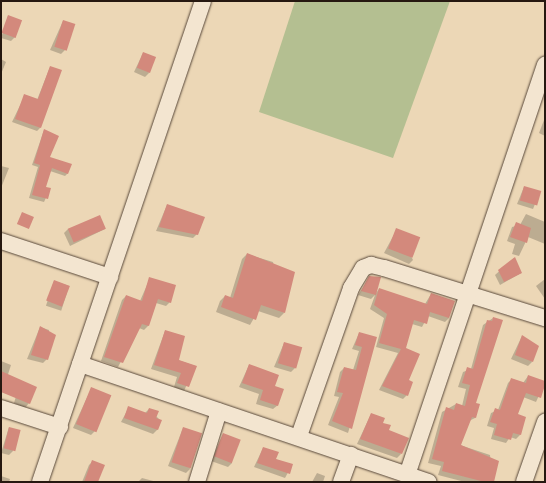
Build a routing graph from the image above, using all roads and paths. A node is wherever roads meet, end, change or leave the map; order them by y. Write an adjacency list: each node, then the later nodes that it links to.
1 (203, 1): 4 (street)
2 (545, 65): 5 (street)
3 (1, 241): 4 (street)
4 (110, 277): 7 (street)
5 (470, 292): 6 (street); 12 (street); 14 (street)
6 (545, 318)
7 (80, 364): 9 (street); 11 (street)
8 (1, 408): 11 (street)
9 (220, 410): 12 (street); 16 (street)
10 (545, 422): 19 (street)
11 (60, 427): 15 (street)
12 (299, 436): 13 (street)
13 (351, 455): 14 (street); 17 (street)
14 (407, 475): 18 (street)
15 (40, 482)
16 (197, 482)
17 (341, 482)
18 (430, 482)
19 (524, 482)

